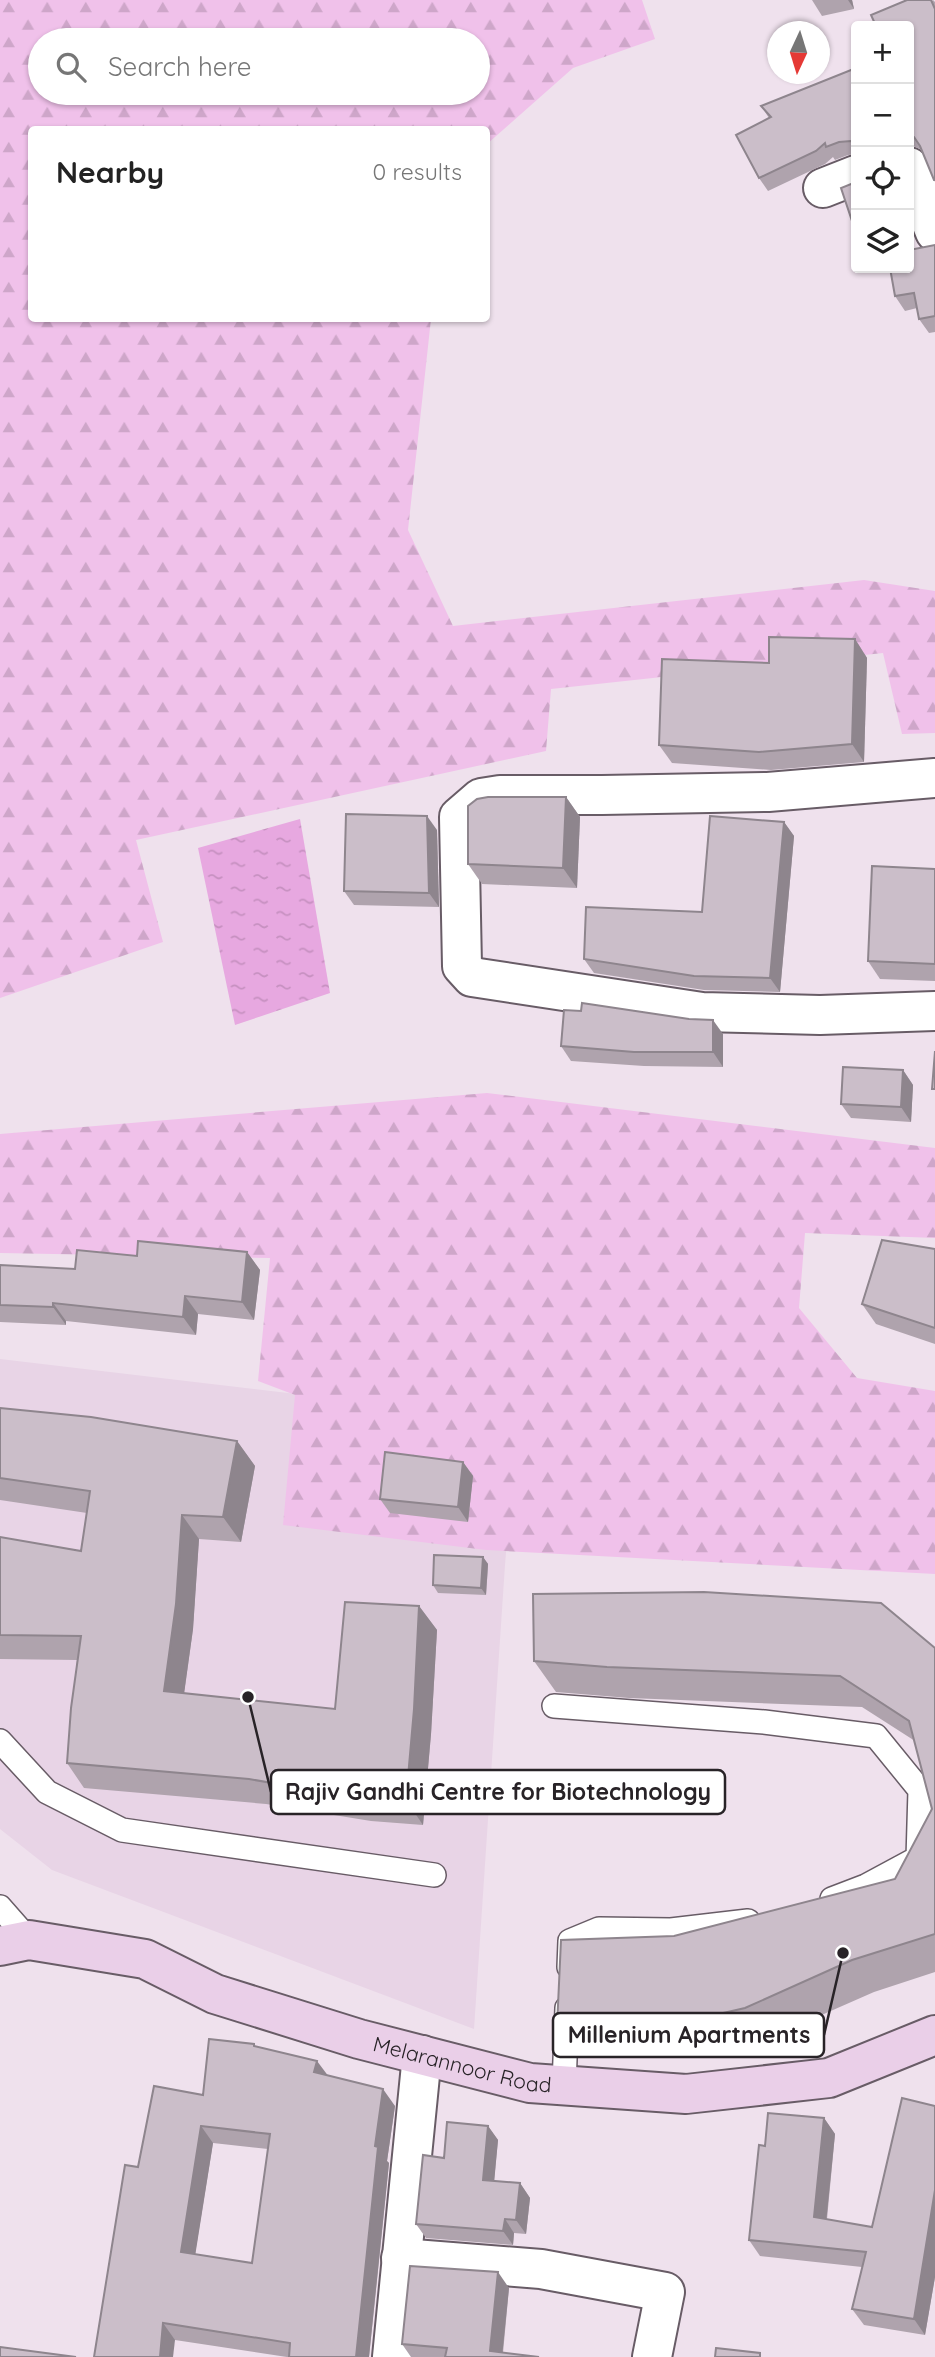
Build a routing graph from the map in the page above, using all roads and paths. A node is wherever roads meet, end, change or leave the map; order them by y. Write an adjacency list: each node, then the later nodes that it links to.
1 (914, 180): 2 (street)
2 (935, 232)
3 (935, 779): 4 (street)
4 (935, 1011)
5 (554, 1706): 9 (lane)
6 (0, 1741): 7 (lane)
7 (434, 1875)
8 (0, 1907): 11 (lane)
9 (810, 1908)
10 (774, 1918): 14 (lane)
11 (15, 1942): 13 (street, Melarannoor Road)
12 (935, 2035): 14 (street, Melarannoor Road)
13 (422, 2055): 14 (street, Melarannoor Road); 15 (street)
14 (564, 2085)
15 (401, 2258): 16 (street); 17 (street)
16 (392, 2357)
17 (652, 2357)

